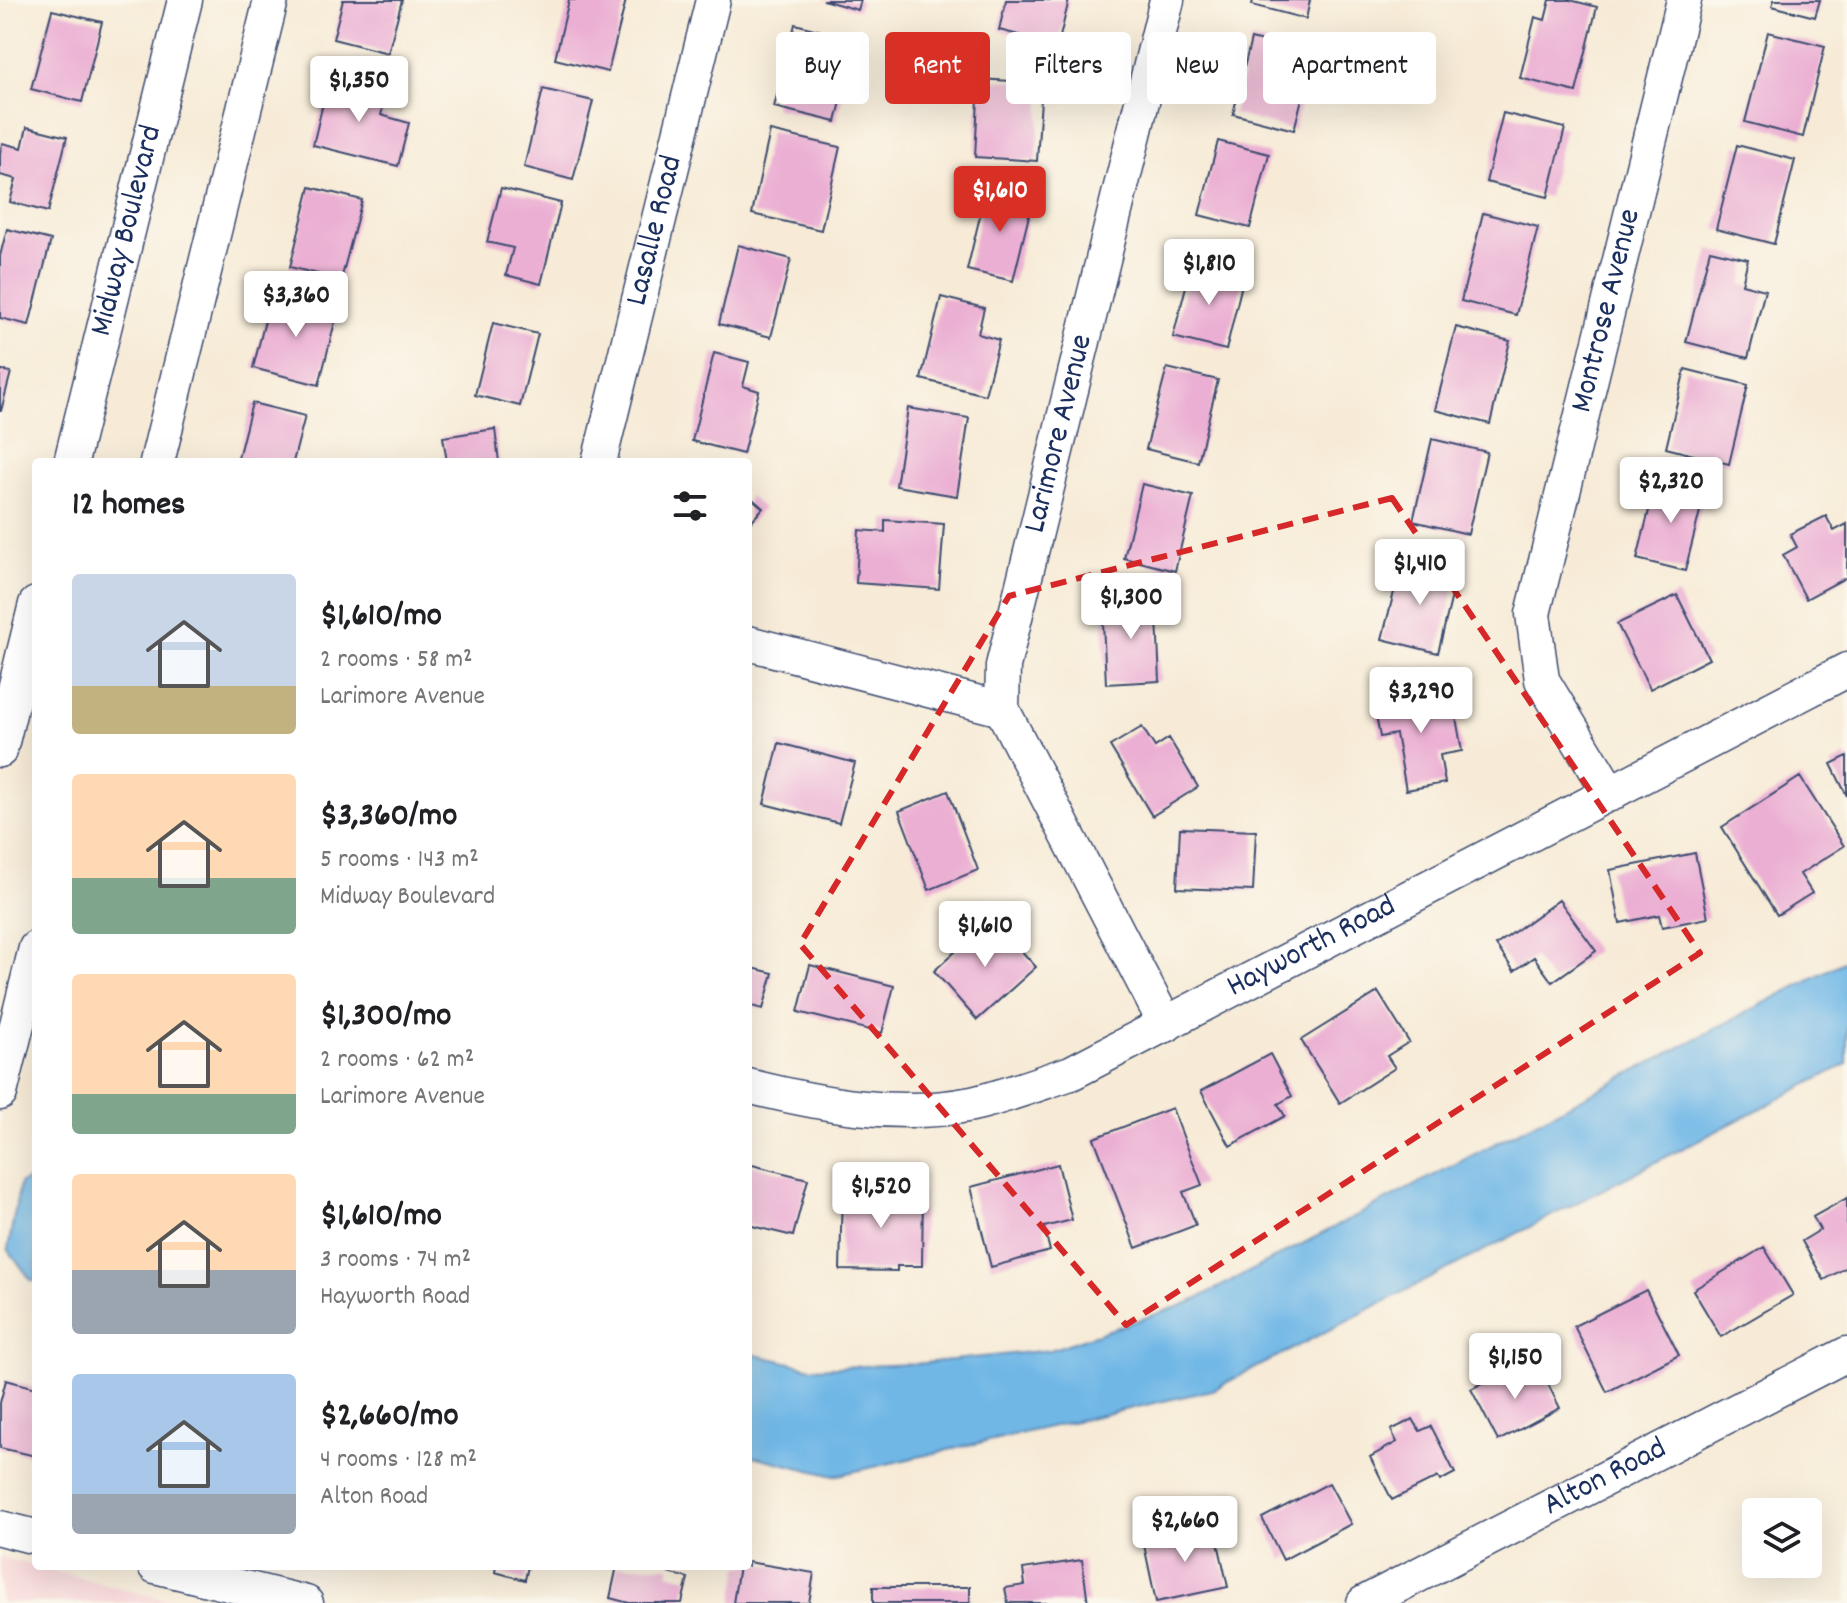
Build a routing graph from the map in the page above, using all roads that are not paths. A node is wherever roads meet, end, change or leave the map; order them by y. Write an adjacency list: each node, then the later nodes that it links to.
1 (185, 0): 6 (street, Midway Boulevard)
2 (271, 0): 7 (street)
3 (713, 0): 8 (street, Lasalle Road)
4 (1167, 0): 12 (street, Larimore Avenue)
5 (1684, 0): 14 (street, Montrose Avenue)
6 (72, 458)
7 (158, 458)
8 (600, 458)
9 (32, 620): 13 (street)
10 (752, 644): 12 (street)
11 (1847, 670): 14 (street, Hayworth Road)
12 (1002, 709): 16 (street, Larimore Avenue)
13 (0, 750)
14 (1611, 794): 16 (street, Hayworth Road)
15 (32, 964): 18 (street)
16 (1166, 1025): 17 (street, Hayworth Road)
17 (752, 1087)
18 (0, 1093)
19 (1847, 1354): 24 (street, Alton Road)
20 (0, 1528): 21 (street)
21 (32, 1536)
22 (171, 1570): 23 (street)
23 (306, 1603)
24 (1364, 1603)

